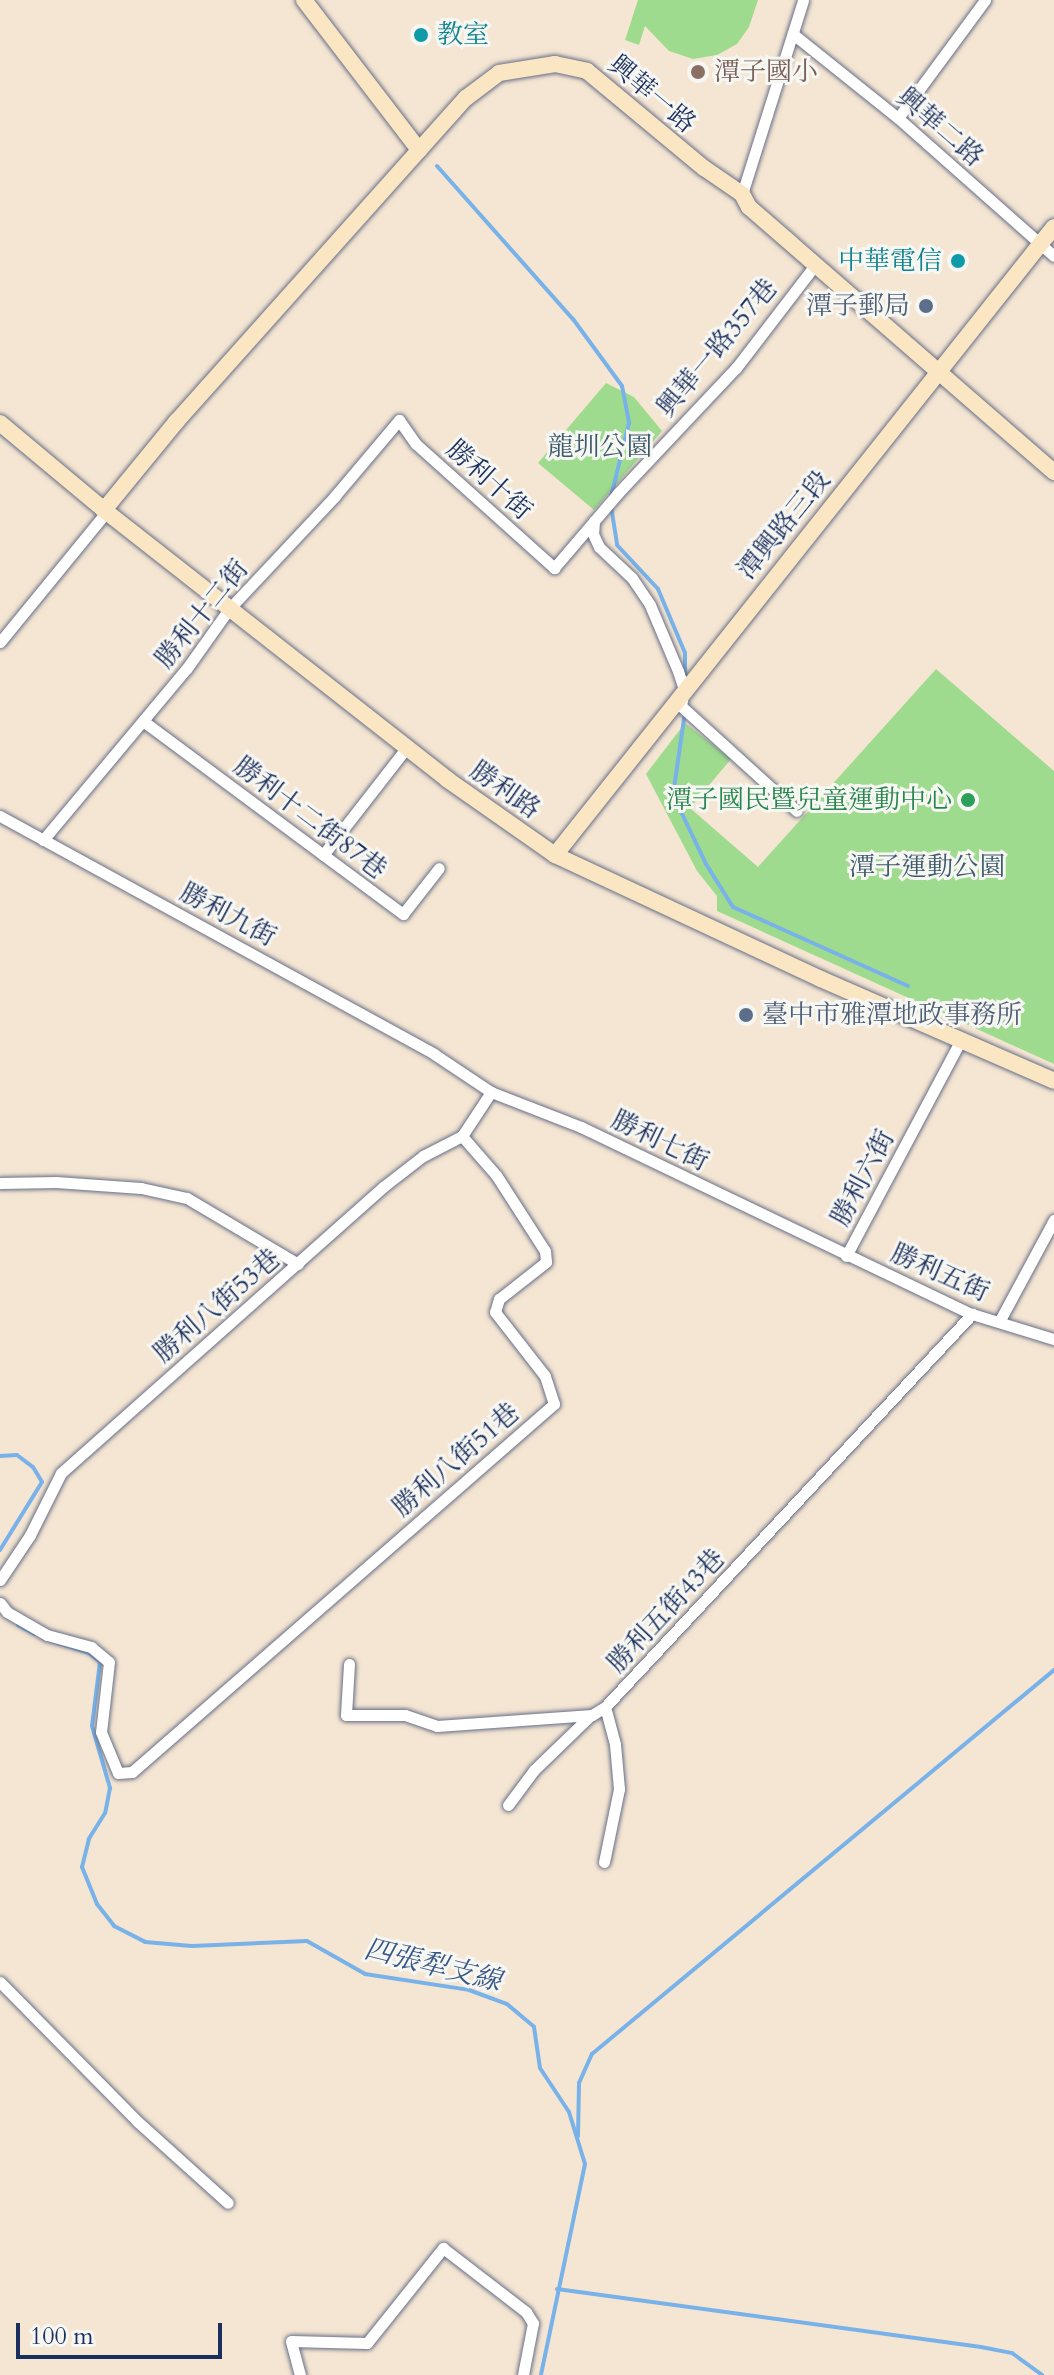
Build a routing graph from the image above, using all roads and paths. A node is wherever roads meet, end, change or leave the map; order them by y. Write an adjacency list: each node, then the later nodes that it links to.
1 (304, 0): 6 (street)
2 (803, 0): 4 (street)
3 (985, 0): 5 (street)
4 (793, 34): 5 (street, 興華二路); 7 (street)
5 (898, 118): 9 (street, 興華二路)
6 (419, 150): 7 (street, 興華一路); 16 (street, 興華一路)
7 (742, 194): 11 (street, 興華一路)
8 (1054, 227): 9 (street, 潭興路三段)
9 (1040, 245): 10 (street, 興華二路); 12 (street, 潭興路三段)
10 (1054, 256)
11 (815, 265): 12 (street, 興華一路); 17 (street, 興華一路357巷)
12 (938, 371): 15 (street, 興華一路); 20 (street, 潭興路三段)
13 (399, 420): 17 (street, 勝利十街); 18 (street, 勝利十二街)
14 (0, 423): 16 (street, 勝利路)
15 (1054, 472)
16 (104, 510): 18 (street, 勝利路); 19 (street)
17 (594, 521): 20 (street)
18 (229, 609): 21 (street, 勝利十二街); 22 (street, 勝利路)
19 (0, 642)
20 (685, 693): 23 (street); 27 (street, 潭興路三段)
21 (143, 721): 25 (street, 勝利十二街); 26 (street, 勝利十二街87巷)
22 (407, 747): 26 (street); 27 (street, 勝利路)
23 (797, 811)
24 (1, 819): 25 (street, 勝利九街)
25 (43, 840): 31 (street, 勝利九街)
26 (323, 855): 28 (street, 勝利十二街87巷)
27 (555, 855): 29 (street, 勝利路)
28 (439, 868)
29 (962, 1038): 30 (street, 勝利路); 36 (street, 勝利六街)
30 (1054, 1081)
31 (491, 1092): 32 (street, 勝利八街53巷); 34 (street, 勝利七街)
32 (462, 1136): 37 (street, 勝利八街53巷); 42 (street, 勝利八街51巷)
33 (0, 1183): 37 (street)
34 (720, 1194): 36 (street, 勝利六街)
35 (1054, 1220): 39 (street, 勝利五街)
36 (846, 1256): 38 (street, 勝利五街)
37 (298, 1264): 41 (street, 勝利八街53巷)
38 (972, 1314): 39 (street, 勝利五街); 44 (street, 勝利五街43巷)
39 (999, 1322): 40 (street)
40 (1054, 1339)
41 (0, 1580)
42 (0, 1603)
43 (349, 1664): 45 (street, 勝利五街43巷)
44 (605, 1707): 45 (street, 勝利五街43巷); 47 (street)
45 (592, 1715): 46 (street)
46 (508, 1805)
47 (604, 1862)
48 (0, 1982): 49 (street)
49 (228, 2203)
50 (300, 2375): 51 (street)
51 (523, 2375)

